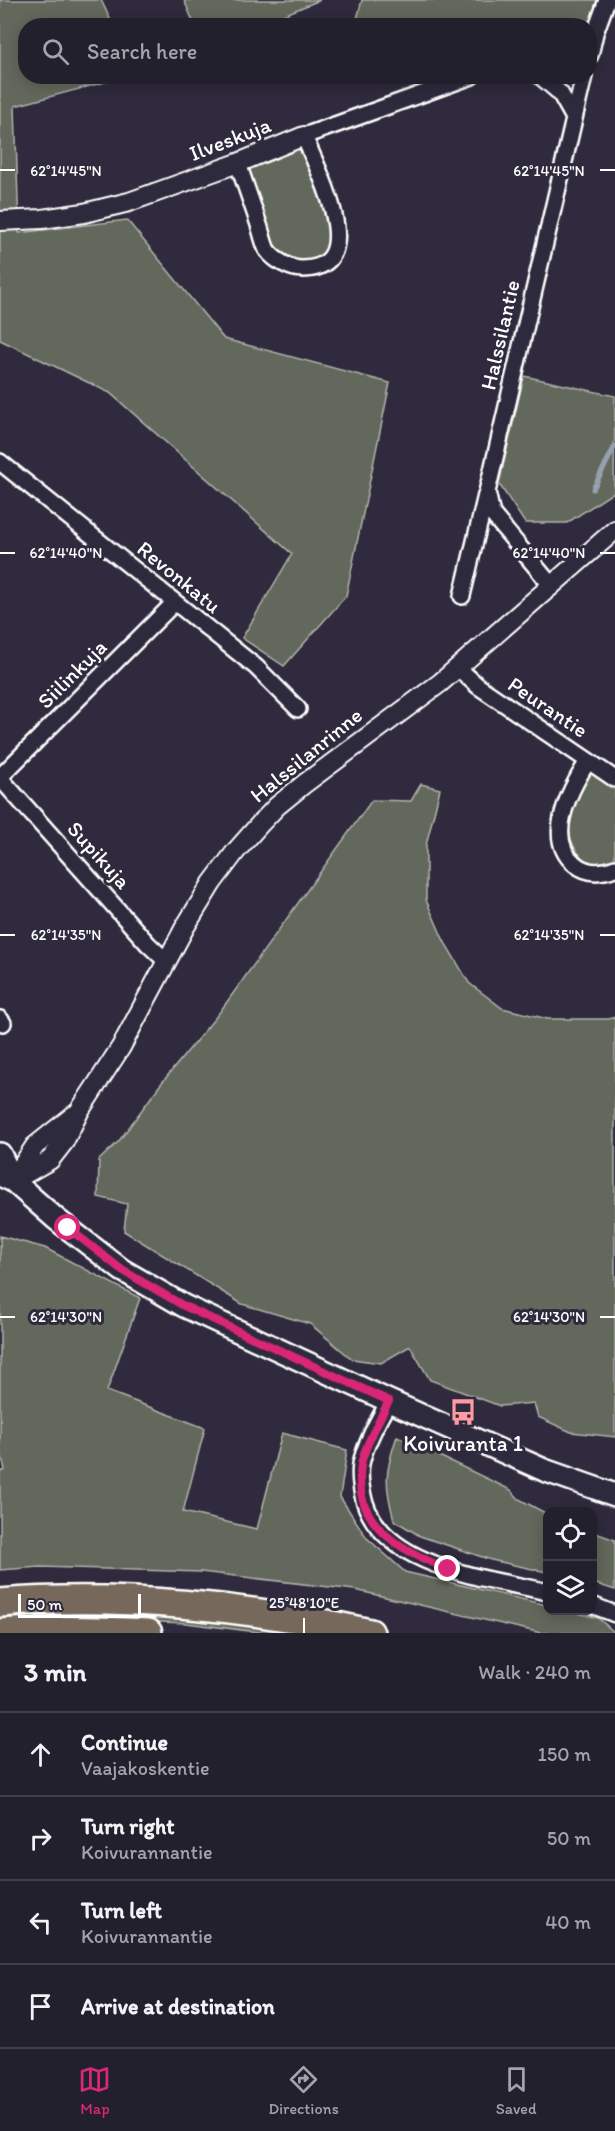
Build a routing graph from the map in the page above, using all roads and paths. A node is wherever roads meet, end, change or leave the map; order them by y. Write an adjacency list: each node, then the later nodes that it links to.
1 (607, 0): 2 (street)
2 (597, 23)
3 (450, 84): 7 (street, Ilveskuja)
4 (549, 84): 6 (street)
5 (582, 84): 6 (street, Halssilantie)
6 (574, 118): 11 (street, Halssilantie)
7 (304, 136): 8 (street, Ilveskuja); 8 (street)
8 (238, 163): 9 (street, Ilveskuja)
9 (0, 221)
10 (0, 462): 15 (street, Revonkatu)
11 (487, 492): 13 (street); 14 (street, Halssilantie)
12 (615, 530): 13 (street, Halssilanrinne)
13 (550, 585): 16 (street, Halssilanrinne)
14 (462, 596)
15 (175, 602): 17 (street, Revonkatu); 19 (street, Siilinkuja)
16 (458, 668): 18 (street, Peurantie); 22 (street, Halssilanrinne)
17 (298, 709)
18 (588, 761): 20 (street, Peurantie); 21 (street)
19 (0, 778): 22 (street, Supikuja)
20 (615, 779)
21 (615, 868)
22 (166, 961): 24 (street, Halssilanrinne)
23 (0, 1154): 24 (main road)
24 (6, 1178): 25 (main road)
25 (389, 1401): 26 (main road); 27 (street)
26 (615, 1495)
27 (543, 1591)
28 (0, 1604): 33 (highway)
29 (597, 1607): 30 (street)
30 (615, 1614)
31 (0, 1633): 32 (highway)
32 (148, 1633)
33 (370, 1633)

